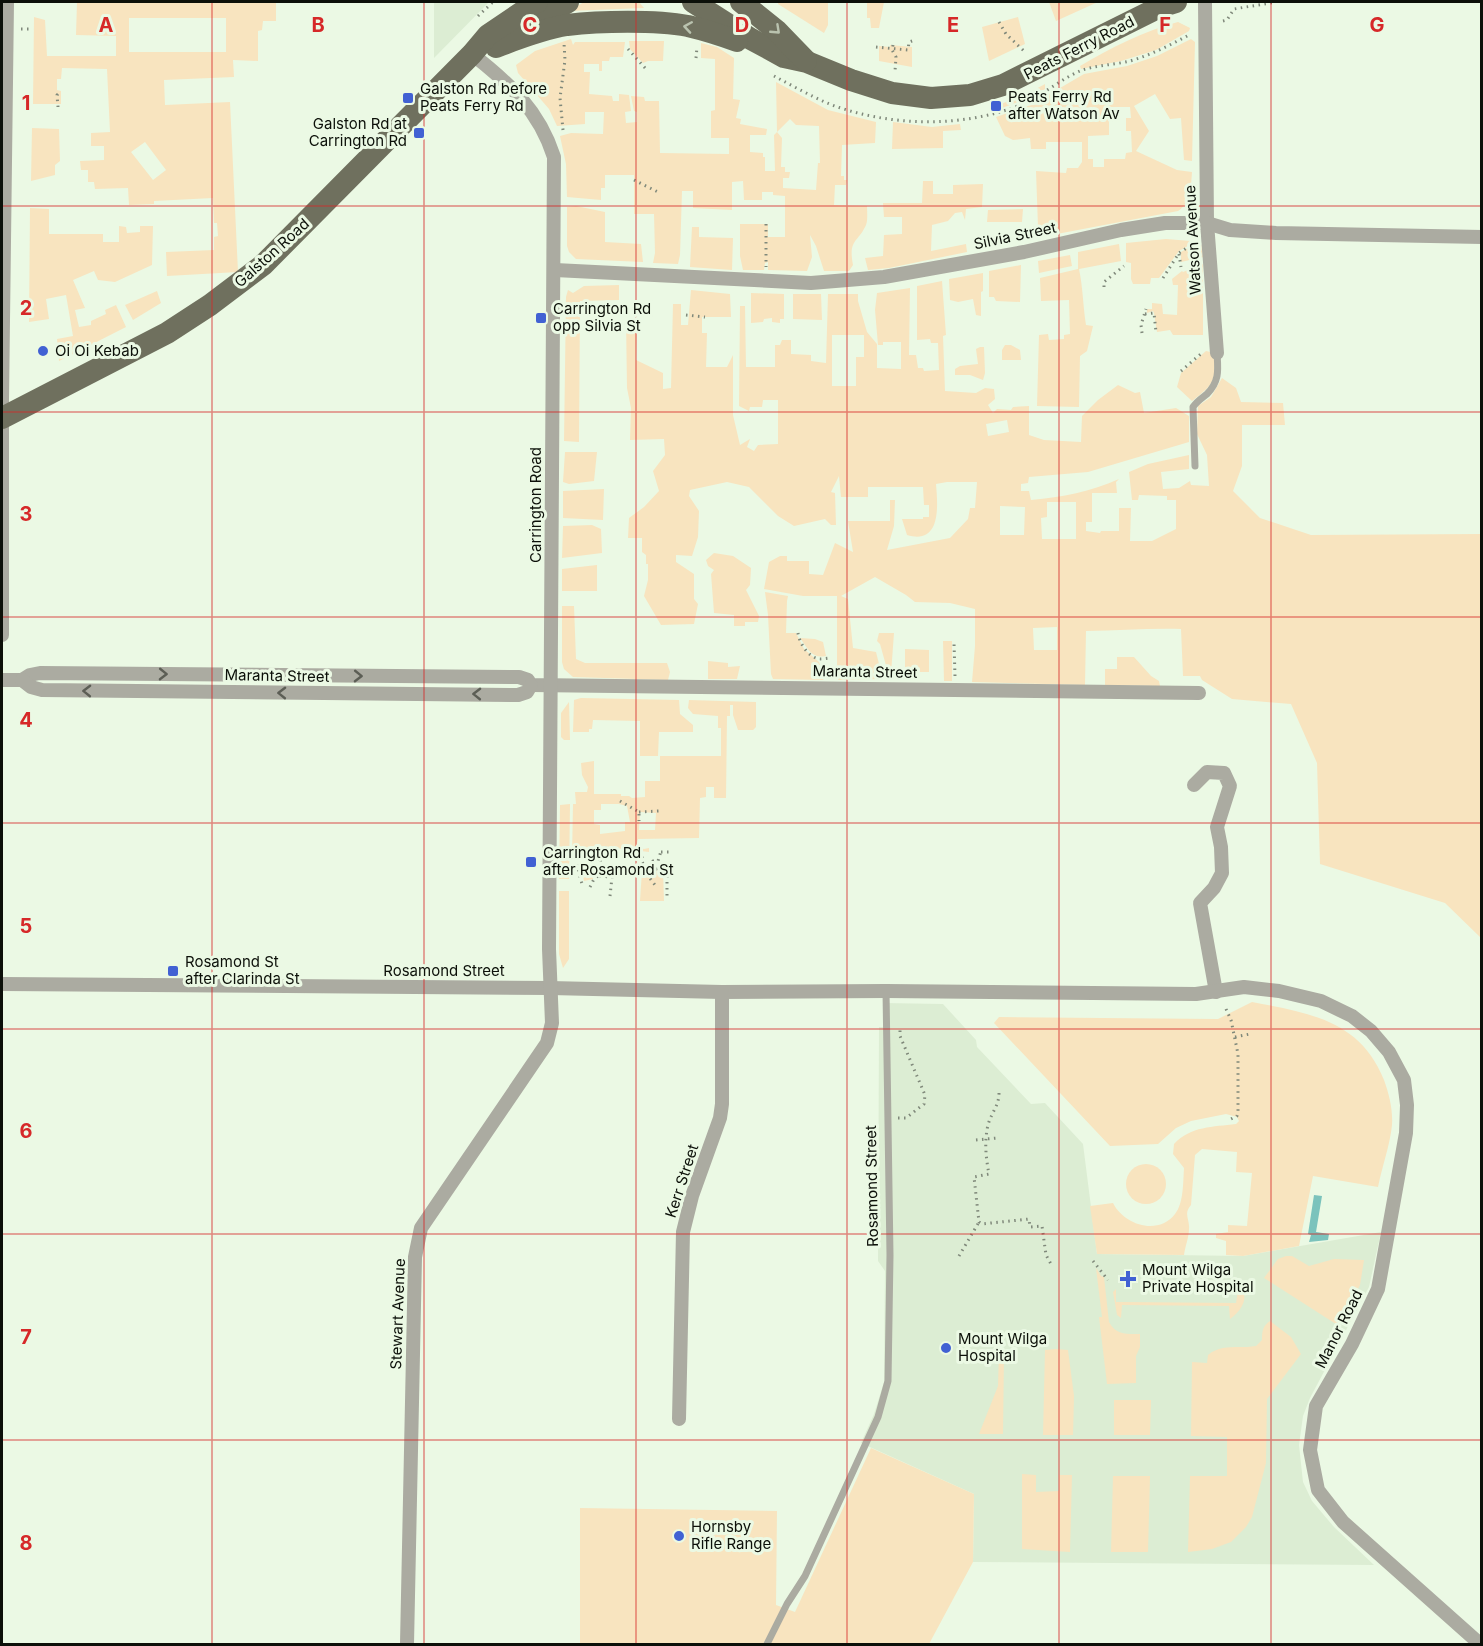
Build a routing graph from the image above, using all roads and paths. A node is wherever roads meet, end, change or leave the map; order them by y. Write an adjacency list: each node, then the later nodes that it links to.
1 (537, 2): 20 (main road, Galston Road)
2 (568, 2): 15 (main road, Galston Road)
3 (693, 2): 21 (main road, Peats Ferry Road)
4 (741, 2): 22 (main road, Peats Ferry Road, one-way to 22)
5 (1176, 2): 22 (main road, Peats Ferry Road)
6 (1205, 2): 30 (street, Watson Avenue)
7 (1276, 2): 9 (path)
8 (5, 10): 49 (street)
9 (1223, 21)
10 (999, 22): 19 (path)
11 (17, 29): 12 (path)
12 (31, 29)
13 (564, 39): 27 (path)
14 (915, 40): 17 (path)
15 (496, 47): 20 (main road, Galston Road); 21 (main road, one-way to 15)
16 (876, 47): 17 (path)
17 (892, 47): 24 (path)
18 (628, 49): 23 (path)
19 (1025, 52)
20 (472, 54): 38 (street, Carrington Road); 49 (main road, Galston Road)
21 (784, 57): 22 (main road, Peats Ferry Road)
22 (807, 62)
23 (646, 69)
24 (895, 71)
25 (61, 91): 26 (path)
26 (58, 107)
27 (563, 130)
28 (634, 180): 29 (path)
29 (660, 193)
30 (1207, 223): 32 (street, Silvia Street); 38 (street, Silvia Street); 47 (street, Watson Avenue)
31 (766, 224): 35 (path)
32 (1482, 237)
33 (1196, 242): 34 (path)
34 (1179, 253): 37 (path); 39 (path)
35 (766, 262)
36 (1124, 266): 40 (path)
37 (1181, 267)
38 (555, 270): 57 (street, Carrington Road)
39 (1163, 278)
40 (1104, 288)
41 (1146, 309): 42 (path)
42 (1145, 314): 45 (path); 46 (path)
43 (686, 315): 44 (path)
44 (705, 316)
45 (1156, 332)
46 (1142, 333)
47 (1217, 347): 48 (path); 50 (lane, Watson Avenue)
48 (1181, 371)
49 (2, 418): 52 (street)
50 (1195, 466)
51 (798, 633): 54 (path)
52 (2, 635)
53 (956, 641): 55 (path)
54 (831, 658)
55 (963, 676)
56 (2, 680): 57 (street, Maranta Street)
57 (551, 685): 58 (street, Maranta Street); 77 (street, Carrington Road)
58 (1199, 693)
59 (1194, 785): 80 (street)
60 (620, 801): 62 (path)
61 (659, 811): 62 (path)
62 (639, 812): 63 (path)
63 (639, 821)
64 (673, 852): 68 (path)
65 (571, 857): 66 (path)
66 (578, 858): 67 (path); 71 (path)
67 (601, 860): 68 (path); 69 (path)
68 (645, 869): 70 (path); 74 (path)
69 (598, 876): 72 (path); 73 (path)
70 (655, 885)
71 (583, 887)
72 (590, 887)
73 (610, 896)
74 (667, 900)
75 (2, 984): 77 (street, Rosamond Street)
76 (1244, 987): 80 (street, Rosamond Street); 99 (street, Manor Road)
77 (550, 988): 79 (street, Rosamond Street); 97 (street, Stewart Avenue)
78 (886, 990): 79 (street, Rosamond Street); 80 (street, Rosamond Street); 86 (lane, Rosamond Street)
79 (722, 992): 96 (street, Kerr Street)
80 (1216, 992)
81 (1226, 1009): 84 (path)
82 (900, 1025): 86 (path)
83 (1250, 1034): 84 (path)
84 (1235, 1037): 87 (path)
85 (999, 1093): 89 (path)
86 (887, 1117): 98 (lane, Rosamond Street)
87 (1231, 1119)
88 (997, 1138): 89 (path)
89 (986, 1139): 90 (path); 91 (path)
90 (976, 1140)
91 (979, 1222): 92 (path); 94 (path)
92 (959, 1256)
93 (1093, 1261): 95 (path)
94 (1052, 1266)
95 (1108, 1280)
96 (679, 1419)
97 (407, 1644)
98 (767, 1644)
99 (1480, 1644)

